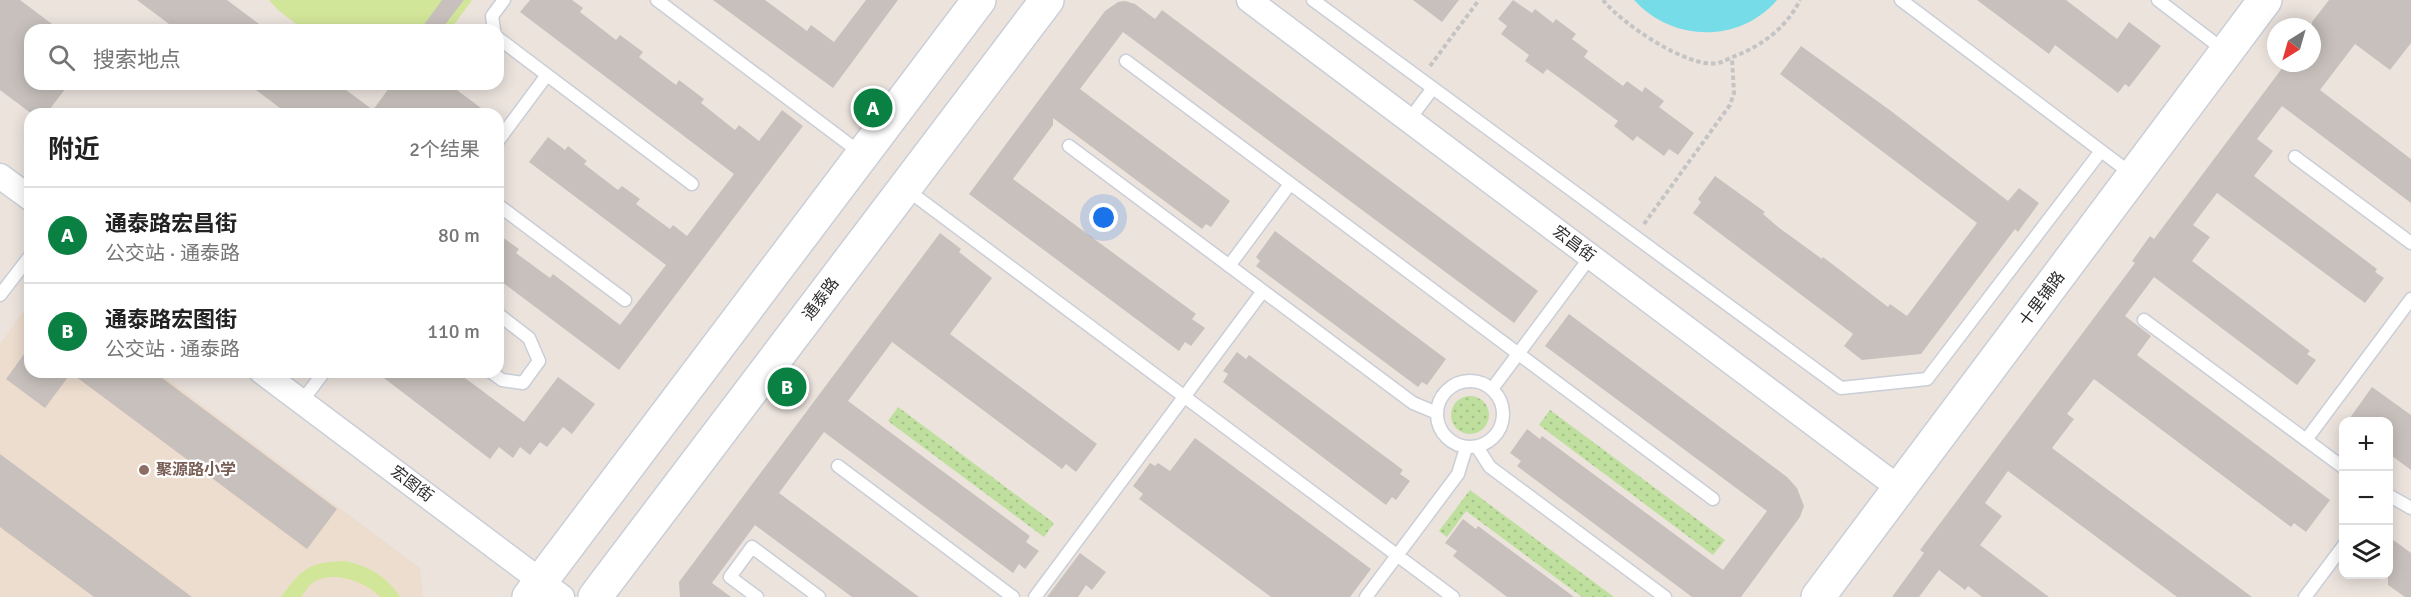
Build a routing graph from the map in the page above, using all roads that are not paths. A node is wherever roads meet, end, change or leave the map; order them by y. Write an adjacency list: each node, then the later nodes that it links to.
1 (504, 0): 10 (lane)
2 (657, 0): 20 (lane)
3 (979, 0): 20 (street)
4 (1047, 0): 26 (street, 通泰路)
5 (1249, 0): 16 (street, 宏昌街)
6 (1313, 0): 15 (lane)
7 (1901, 0): 19 (lane)
8 (2157, 0): 12 (lane)
9 (2265, 0): 12 (street, 十里铺路)
10 (493, 24)
11 (504, 43): 14 (lane)
12 (2226, 52): 23 (street, 十里铺路)
13 (1126, 62): 25 (lane)
14 (547, 75): 17 (lane); 24 (lane)
15 (1433, 88): 16 (lane); 19 (lane)
16 (1409, 120): 30 (street, 宏昌街)
17 (504, 133)
18 (1069, 146): 32 (lane)
19 (2101, 151): 23 (lane)
20 (863, 155): 57 (street)
21 (2295, 157): 29 (lane)
22 (0, 176): 27 (street)
23 (2134, 176): 51 (street, 十里铺路)
24 (692, 184)
25 (1290, 184): 32 (lane); 39 (lane)
26 (905, 188): 44 (lane); 58 (street, 通泰路)
27 (24, 194)
28 (504, 209): 36 (lane)
29 (2411, 243)
30 (1591, 256): 39 (lane); 51 (street, 宏昌街)
31 (24, 263): 34 (lane)
32 (1229, 266): 33 (lane)
33 (1263, 291): 44 (lane); 46 (lane)
34 (0, 295)
35 (2411, 299): 47 (lane)
36 (625, 300)
37 (504, 319): 42 (lane)
38 (2144, 320): 47 (lane)
39 (1518, 354): 43 (lane); 53 (lane)
40 (270, 378): 45 (street, 宏图街)
41 (320, 378): 45 (lane)
42 (499, 378)
43 (1492, 388): 46 (lane); 48 (lane)
44 (1184, 396): 56 (lane); 62 (lane)
45 (302, 402): 57 (street, 宏图街)
46 (1437, 413): 48 (lane)
47 (2306, 440): 49 (lane)
48 (1472, 447): 56 (lane); 65 (lane)
49 (2339, 465)
50 (838, 466): 61 (lane)
51 (1899, 488): 66 (street, 十里铺路)
52 (2393, 498): 54 (lane)
53 (1713, 500)
54 (2411, 508)
55 (2339, 550): 67 (lane)
56 (1397, 555): 63 (lane); 64 (lane)
57 (544, 592)
58 (595, 597)
59 (757, 597): 60 (lane)
60 (819, 597)
61 (1013, 597)
62 (1035, 597)
63 (1366, 597)
64 (1453, 597)
65 (1665, 597)
66 (1818, 597)
67 (2305, 597)

